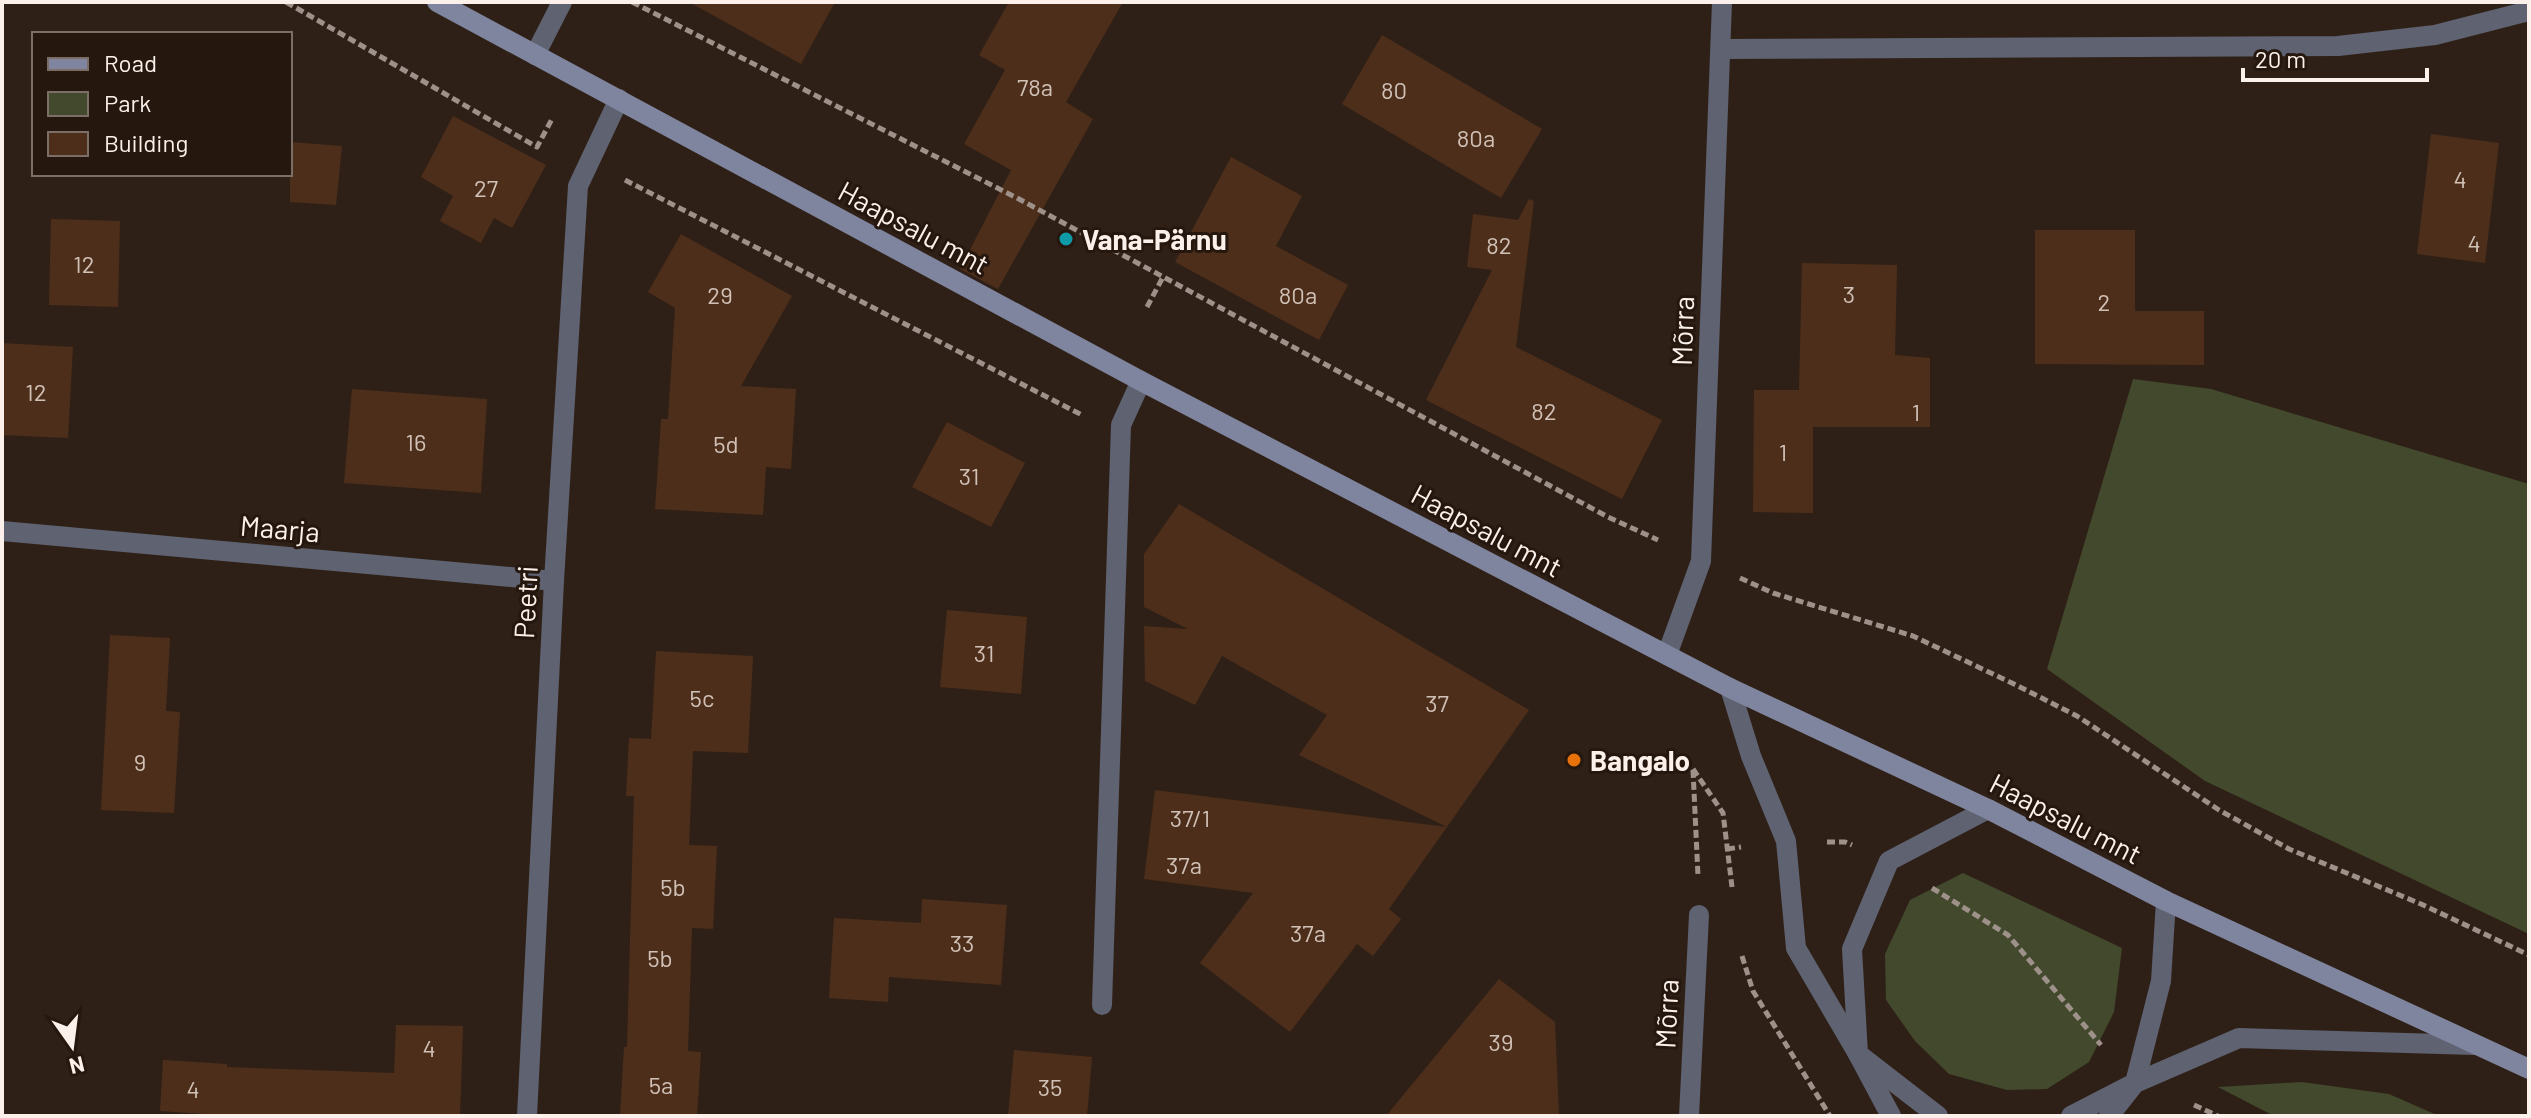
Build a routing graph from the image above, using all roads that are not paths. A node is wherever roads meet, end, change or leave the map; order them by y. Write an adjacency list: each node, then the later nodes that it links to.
1 (437, 2): 6 (main road, Haapsalu mnt)
2 (562, 2): 6 (street)
3 (1722, 2): 5 (street, Mõrra)
4 (2529, 11): 5 (street)
5 (1721, 49): 11 (street, Mõrra)
6 (535, 55): 7 (main road, Haapsalu mnt)
7 (619, 99): 8 (main road, Haapsalu mnt); 10 (street, Peetri)
8 (1141, 381): 11 (main road, Haapsalu mnt); 16 (street)
9 (2, 531): 10 (street, Maarja)
10 (554, 581): 21 (street, Peetri)
11 (1667, 655): 12 (main road, Haapsalu mnt)
12 (1730, 688): 13 (main road, Haapsalu mnt); 18 (street)
13 (1988, 809): 14 (main road, Haapsalu mnt); 18 (street)
14 (2166, 901): 17 (main road, Haapsalu mnt); 20 (street)
15 (1699, 915): 22 (street, Mõrra)
16 (1102, 1005)
17 (2476, 1045): 19 (main road, Haapsalu mnt); 20 (street)
18 (1858, 1054): 23 (street); 24 (street)
19 (2529, 1069)
20 (2135, 1083): 25 (street); 26 (street)
21 (527, 1116)
22 (1689, 1116)
23 (1891, 1116)
24 (1938, 1116)
25 (2071, 1116)
26 (2109, 1116)

